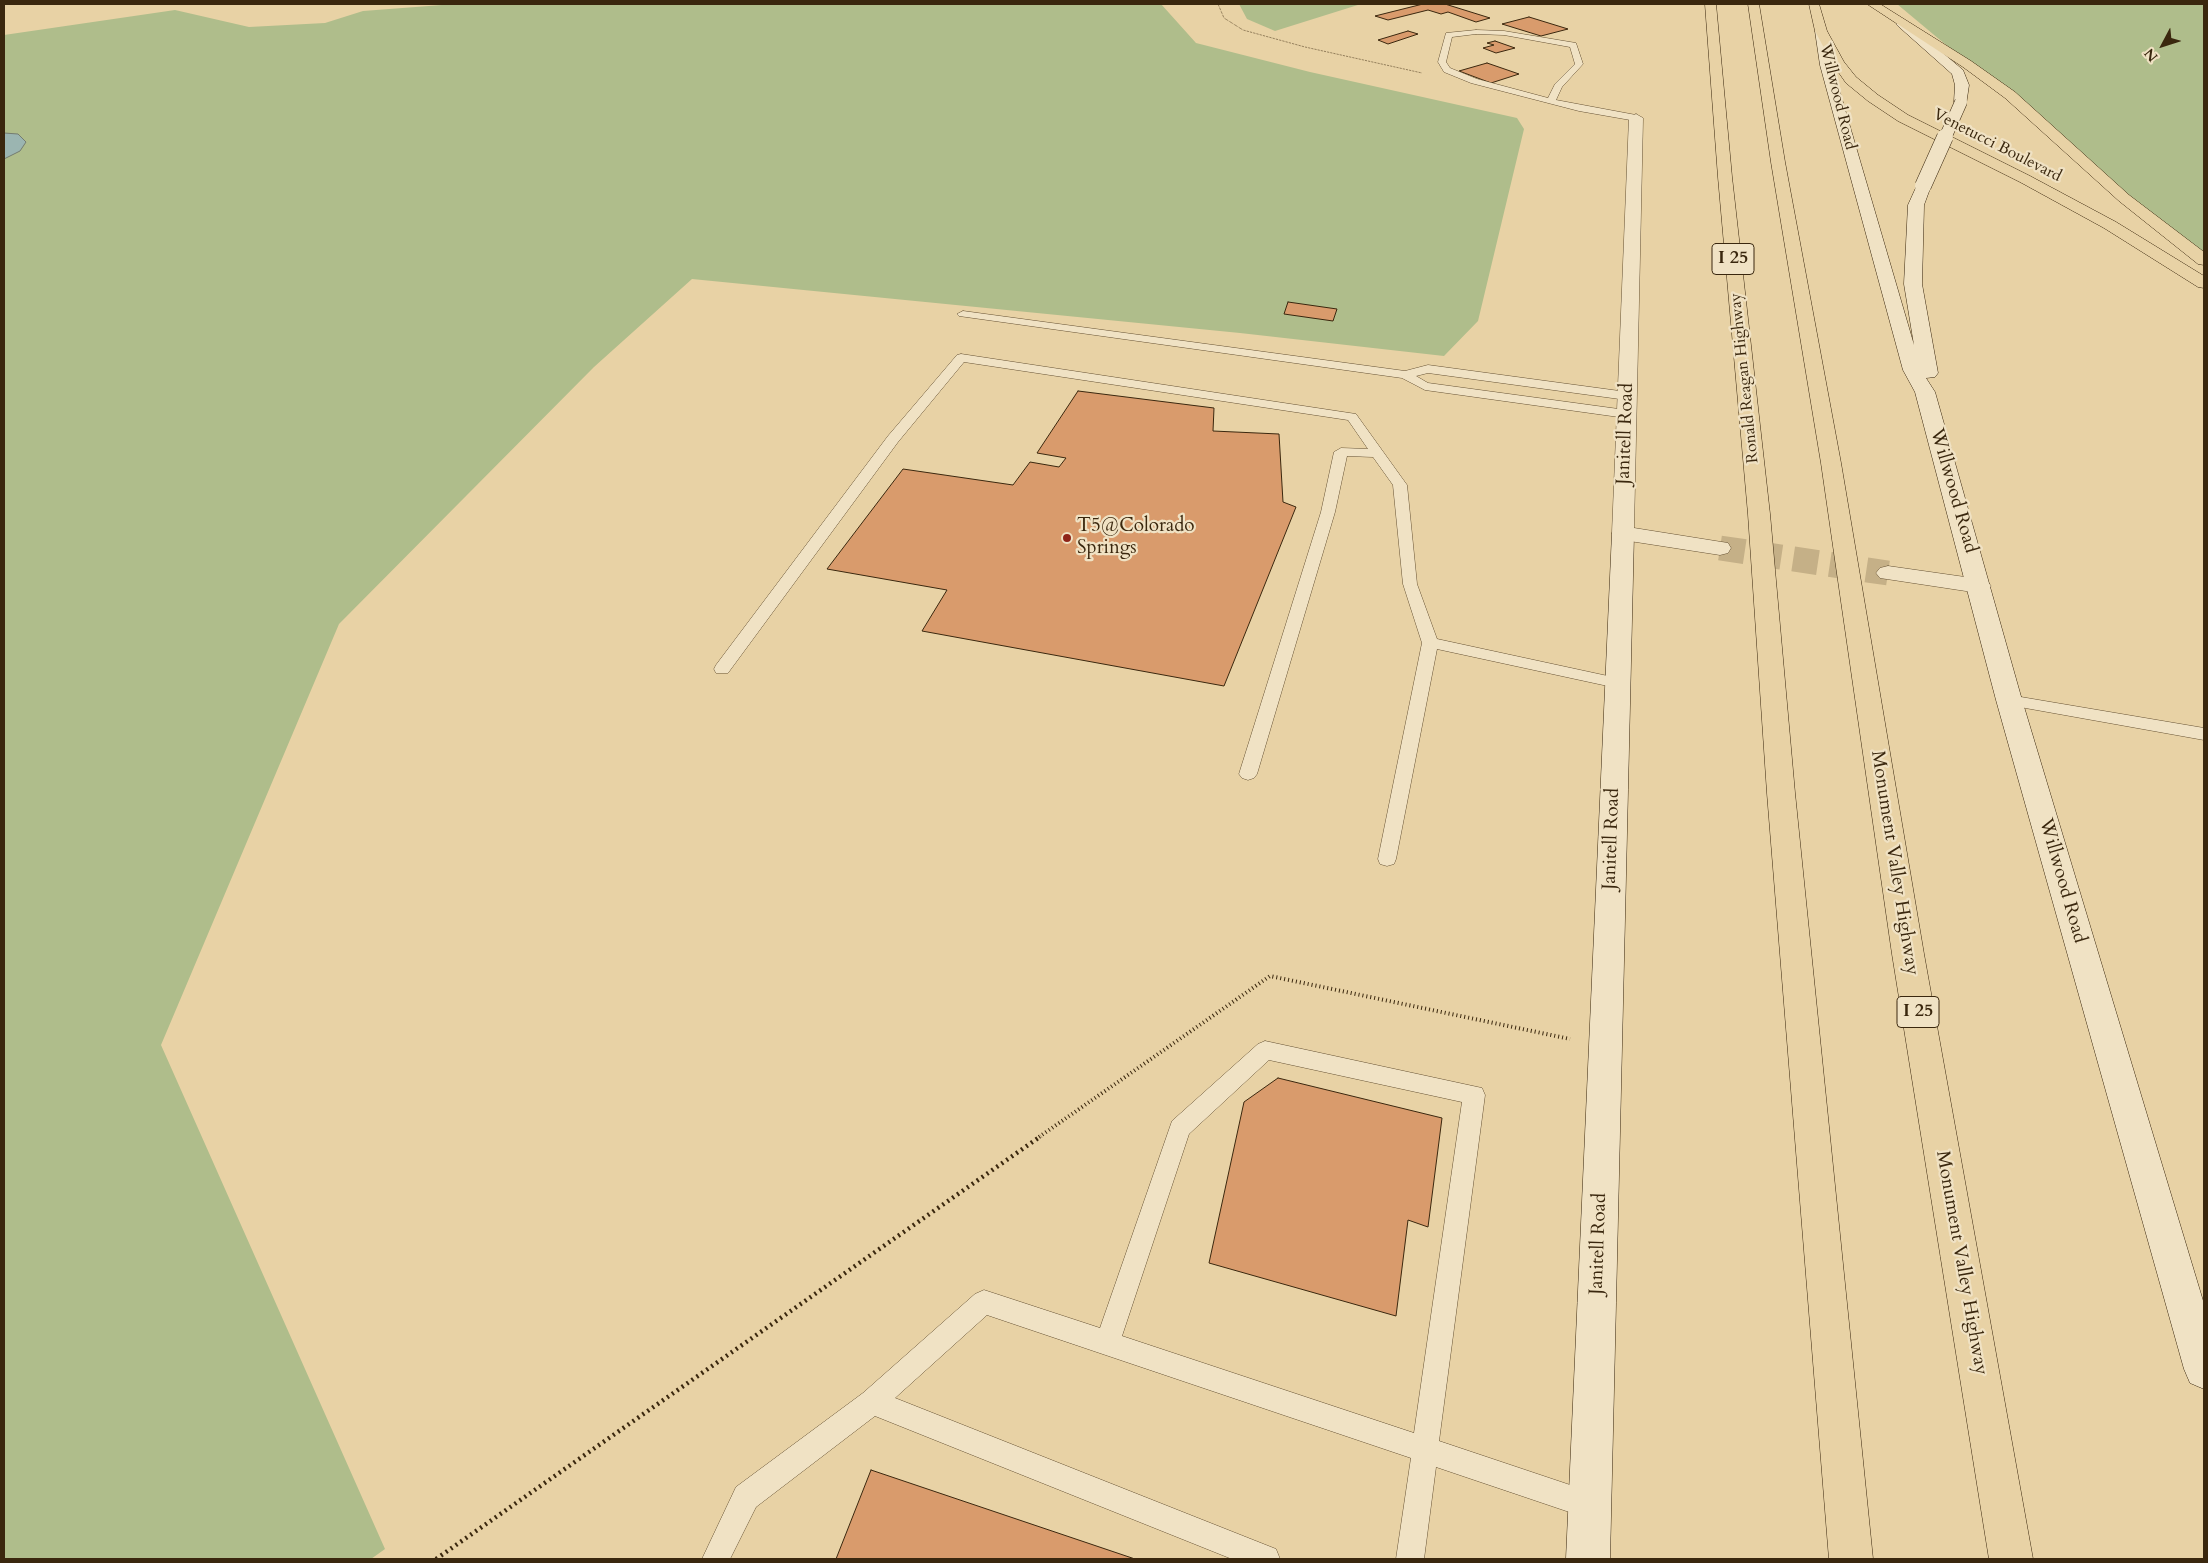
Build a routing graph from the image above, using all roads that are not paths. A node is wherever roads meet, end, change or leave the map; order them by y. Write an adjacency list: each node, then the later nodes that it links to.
1 (1710, 4): 37 (main road, Ronald Reagan Highway / I 25)
2 (1753, 4): 38 (main road, Monument Valley Highway / I 25)
3 (1814, 4): 6 (main road, Venetucci Boulevard)
4 (1872, 4): 5 (main road, Venetucci Boulevard)
5 (1902, 24): 9 (main road, Venetucci Boulevard); 13 (street, Willwood Road, bridge)
6 (1821, 31): 10 (main road, Venetucci Boulevard); 13 (street, Willwood Road)
7 (1551, 101): 7 (lane); 8 (lane)
8 (1636, 118): 14 (street, Janitell Road)
9 (2204, 260)
10 (2204, 282)
11 (963, 314): 12 (lane)
12 (1405, 375): 14 (lane); 15 (lane)
13 (1925, 392): 20 (street, Willwood Road)
14 (1627, 396): 15 (street, Janitell Road)
15 (1626, 414): 17 (street, Janitell Road)
16 (1378, 453): 21 (lane); 22 (lane); 26 (lane)
17 (1623, 533): 18 (street); 23 (street, Janitell Road)
18 (1720, 548)
19 (1888, 573): 20 (street)
20 (1979, 586): 24 (street, Willwood Road)
21 (1430, 642): 23 (lane); 27 (lane)
22 (722, 669)
23 (1617, 682): 32 (street, Janitell Road)
24 (2008, 700): 25 (lane); 29 (street, Willwood Road)
25 (2204, 734)
26 (1248, 774)
27 (1387, 859)
28 (1107, 1343): 30 (lane); 31 (lane); 31 (lane)
29 (2204, 1369)
30 (872, 1402): 33 (lane); 34 (lane)
31 (1423, 1450): 32 (lane); 35 (lane)
32 (1590, 1505): 36 (street, Janitell Road)
33 (716, 1559)
34 (1266, 1559)
35 (1410, 1559)
36 (1588, 1559)
37 (1851, 1559)
38 (2011, 1559)

